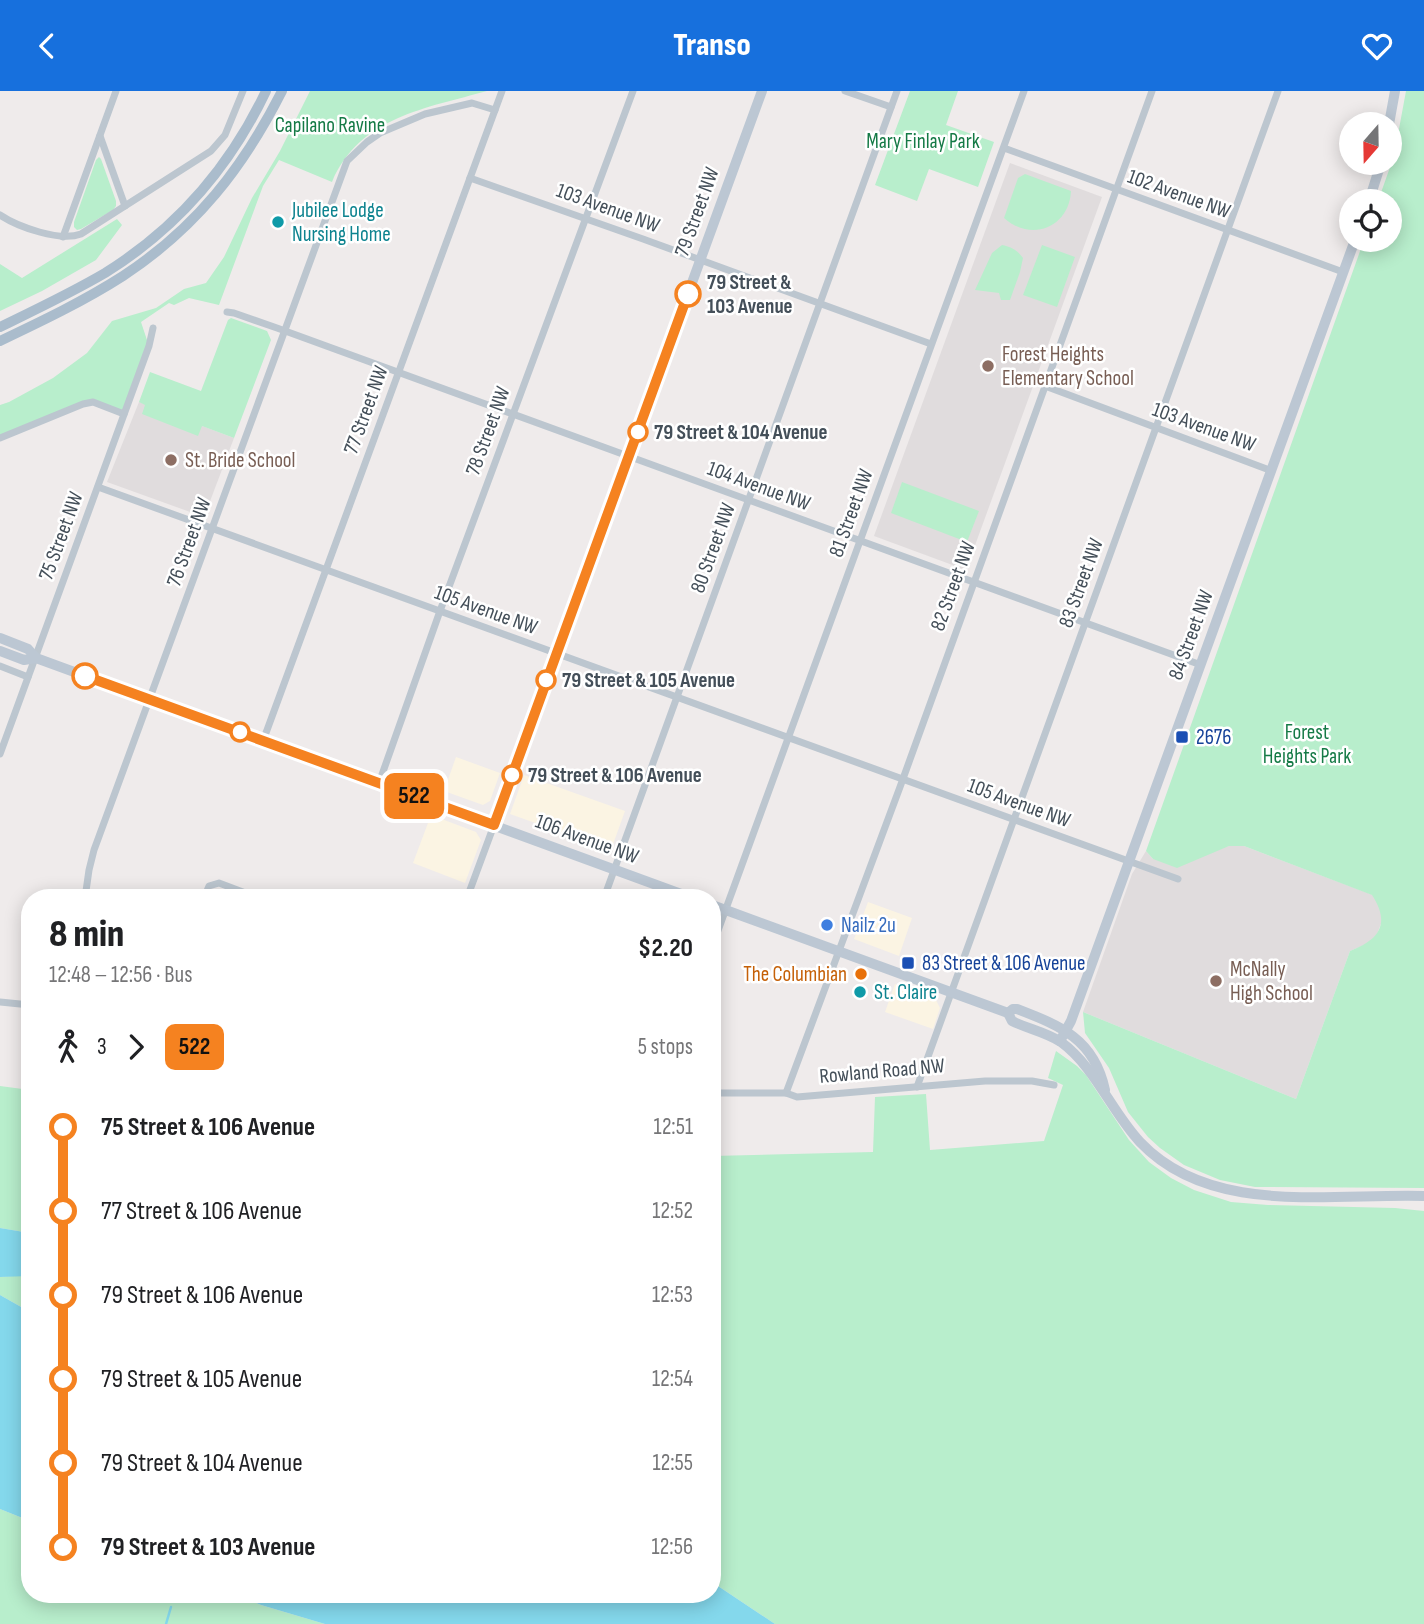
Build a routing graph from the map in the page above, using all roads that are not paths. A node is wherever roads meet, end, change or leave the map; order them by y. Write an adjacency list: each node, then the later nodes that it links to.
1 (116, 91): 17 (street)
2 (266, 91): 31 (main road)
3 (282, 91): 34 (main road)
4 (502, 91): 15 (street, 77 Street NW)
5 (633, 91): 23 (street, 78 Street NW)
6 (762, 91): 27 (main road, 79 Street NW)
7 (845, 91): 14 (street)
8 (897, 91): 14 (street, 80 Street NW)
9 (1024, 91): 18 (street, 81 Street NW)
10 (1152, 91): 20 (street, 82 Street NW)
11 (1278, 91): 24 (street, 83 Street NW)
12 (1395, 91): 16 (main road)
13 (240, 92): 21 (street)
14 (891, 107): 29 (street, 80 Street NW)
15 (495, 110): 19 (street, 77 Street NW); 33 (street, 76 Street NW)
16 (1391, 112)
17 (99, 135): 21 (street); 25 (street)
18 (1003, 148): 20 (street, 102 Avenue NW); 35 (street, 81 Street NW)
19 (470, 178): 23 (street, 103 Avenue NW); 36 (street, 77 Street NW)
20 (1116, 189): 24 (street, 102 Avenue NW); 37 (street, 82 Street NW)
21 (125, 206): 25 (street)
22 (0, 215): 25 (street)
23 (586, 219): 27 (street, 103 Avenue NW); 39 (street, 78 Street NW)
24 (1228, 230): 28 (street, 102 Avenue NW); 40 (street, 83 Street NW)
25 (63, 237)
26 (1350, 252): 28 (main road, 84 Street NW)
27 (700, 260): 29 (street, 103 Avenue NW); 42 (main road, 79 Street NW)
28 (1343, 272): 43 (main road, 84 Street NW)
29 (820, 304): 35 (street, 103 Avenue NW); 45 (street, 80 Street NW)
30 (227, 312): 33 (street, 104 Avenue NW)
31 (0, 327)
32 (153, 328): 38 (street, 75 Street NW)
33 (285, 330): 36 (street, 104 Avenue NW); 46 (street, 76 Street NW)
34 (0, 341)
35 (931, 344): 47 (street, 81 Street NW)
36 (398, 373): 39 (street, 104 Avenue NW); 48 (street, 77 Street NW)
37 (1045, 386): 40 (street, 103 Avenue NW); 49 (street, 82 Street NW)
38 (124, 414): 41 (street); 44 (street, 75 Street NW)
39 (513, 414): 42 (street, 104 Avenue NW); 50 (street, 78 Street NW)
40 (1157, 428): 43 (street, 103 Avenue NW); 51 (street, 83 Street NW)
41 (0, 438)
42 (629, 456): 45 (street, 104 Avenue NW); 54 (main road, 79 Street NW)
43 (1272, 471): 56 (main road, 84 Street NW)
44 (97, 487): 46 (street, 105 Avenue NW); 55 (street, 75 Street NW)
45 (748, 501): 47 (street, 104 Avenue NW); 59 (street, 80 Street NW)
46 (212, 529): 48 (street, 105 Avenue NW); 60 (street, 76 Street NW)
47 (860, 541): 49 (street, 104 Avenue NW); 61 (street, 81 Street NW)
48 (327, 570): 50 (street, 105 Avenue NW); 62 (street, 77 Street NW)
49 (973, 582): 51 (street, 104 Avenue NW); 64 (street, 82 Street NW)
50 (440, 611): 54 (street, 105 Avenue NW); 65 (street, 78 Street NW)
51 (1085, 624): 56 (street, 104 Avenue NW); 66 (street, 83 Street NW)
52 (0, 638): 55 (main road, 106 Avenue NW)
53 (0, 651): 55 (main road, 106 Avenue NW)
54 (556, 654): 59 (street, 105 Avenue NW); 67 (main road, 79 Street NW)
55 (36, 658): 58 (street, 75 Street NW); 60 (main road, 106 Avenue NW)
56 (1201, 665): 68 (main road, 84 Street NW)
57 (0, 666): 58 (street)
58 (29, 677): 63 (street, 75 Street NW)
59 (677, 697): 61 (street, 105 Avenue NW); 69 (street, 80 Street NW)
60 (149, 699): 62 (main road, 106 Avenue NW); 71 (street, 76 Street NW)
61 (788, 738): 64 (street, 105 Avenue NW); 78 (street, 81 Street NW)
62 (264, 741): 65 (main road, 106 Avenue NW)
63 (0, 754)
64 (902, 779): 66 (street, 105 Avenue NW); 80 (street, 82 Street NW)
65 (379, 783): 67 (main road, 106 Avenue NW)
66 (1013, 819): 68 (street, 105 Avenue NW); 81 (street, 83 Street NW)
67 (494, 825): 69 (main road, 106 Avenue NW); 74 (street, 79 Street NW)
68 (1129, 861): 70 (street, 105 Avenue NW); 85 (main road, 84 Street NW)
69 (614, 869): 75 (street, 80 Street NW); 76 (main road, 106 Avenue NW)
70 (1178, 879)
71 (86, 889)
72 (208, 889): 73 (street)
73 (235, 889)
74 (470, 889)
75 (607, 889)
76 (668, 889)
77 (721, 908): 78 (main road)
78 (726, 910): 79 (street, 81 Street NW); 80 (main road)
79 (721, 923)
80 (839, 951): 81 (main road); 90 (street, 82 Street NW)
81 (951, 992): 84 (main road); 88 (street, 83 Street NW)
82 (0, 1002): 83 (street)
83 (21, 1004)
84 (1008, 1013): 85 (main road); 86 (main road)
85 (1067, 1030): 86 (main road, 84 Street NW); 91 (main road)
86 (1060, 1041): 91 (main road)
87 (1055, 1085): 88 (street, Rowland Road NW)
88 (917, 1087): 90 (street, Rowland Road NW)
89 (721, 1093): 90 (street, Rowland Road NW)
90 (786, 1093)
91 (1107, 1097): 93 (main road)
92 (1424, 1196): 93 (main road)
93 (1370, 1197): 94 (main road)
94 (1424, 1202)

